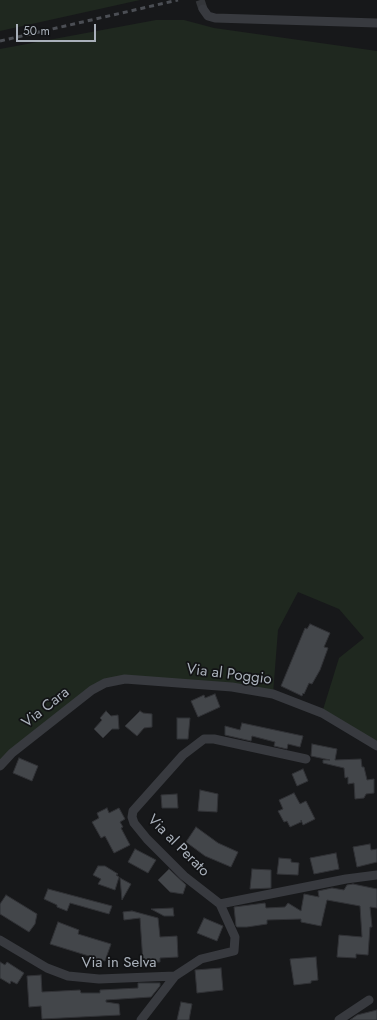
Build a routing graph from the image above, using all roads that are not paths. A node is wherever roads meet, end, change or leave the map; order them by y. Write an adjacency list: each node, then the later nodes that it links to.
1 (203, 9): 2 (street)
2 (377, 23)
3 (92, 690): 4 (street, Via al Poggio); 6 (street, Via Cara)
4 (377, 746)
5 (306, 759): 8 (street, Via al Perato)
6 (0, 766)
7 (377, 875): 8 (street)
8 (220, 904): 10 (street, Via al Perato)
9 (0, 940): 10 (street, Via in Selva)
10 (175, 976): 12 (street, Via al Perato)
11 (369, 1000): 13 (street)
12 (141, 1020)
13 (339, 1020)

